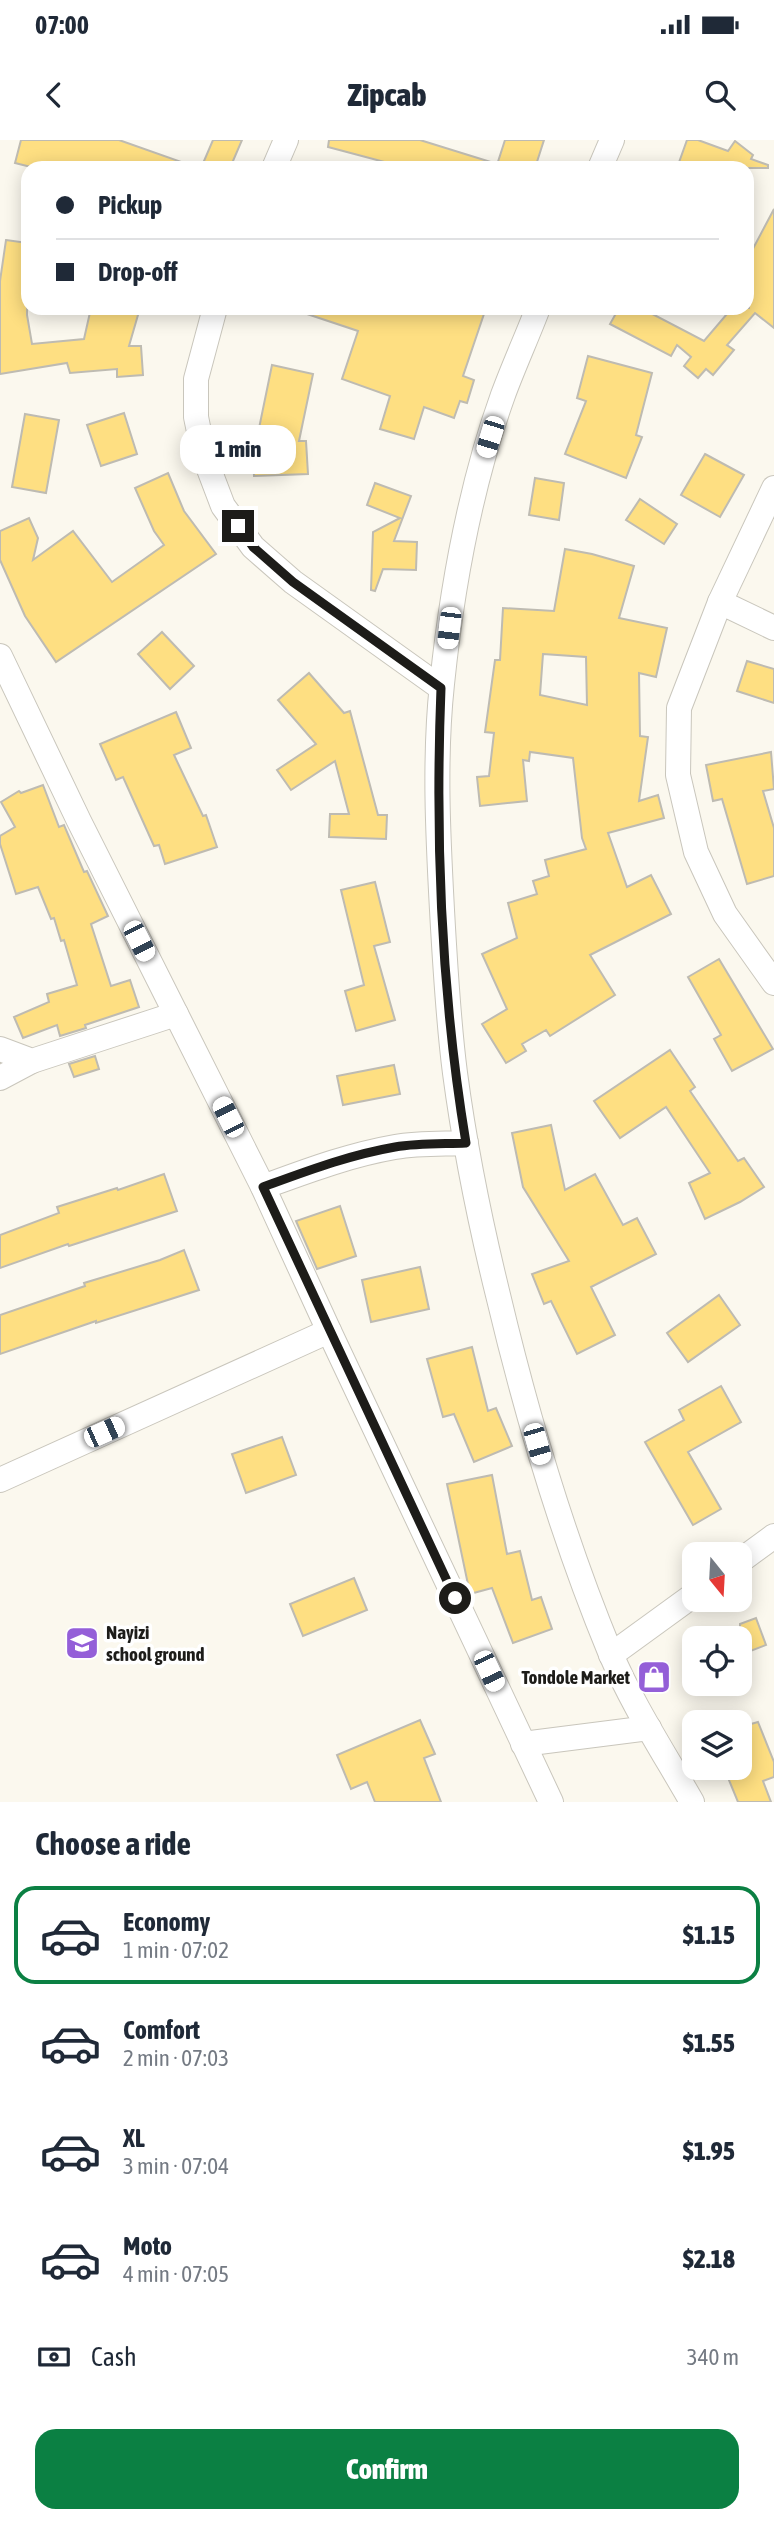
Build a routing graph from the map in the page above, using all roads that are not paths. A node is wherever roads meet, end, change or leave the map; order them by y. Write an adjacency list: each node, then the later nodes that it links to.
1 (286, 140): 3 (street)
2 (612, 140): 4 (street)
3 (277, 161)
4 (603, 161)
5 (213, 315): 11 (street)
6 (535, 315): 11 (street)
7 (774, 488): 8 (street)
8 (720, 603): 9 (street); 12 (street)
9 (774, 628)
10 (0, 656): 13 (street)
11 (441, 688): 17 (street)
12 (774, 983)
13 (176, 1014): 15 (street); 18 (street)
14 (0, 1049): 15 (street)
15 (32, 1061): 16 (street)
16 (0, 1078)
17 (466, 1143): 18 (street); 24 (street)
18 (263, 1187): 19 (street)
19 (329, 1331): 20 (street); 26 (street)
20 (0, 1480)
21 (774, 1536): 22 (street)
22 (752, 1552)
23 (682, 1603): 24 (street)
24 (611, 1655): 25 (street)
25 (649, 1728): 26 (street); 28 (street)
26 (523, 1744): 27 (street)
27 (551, 1802)
28 (692, 1802)

